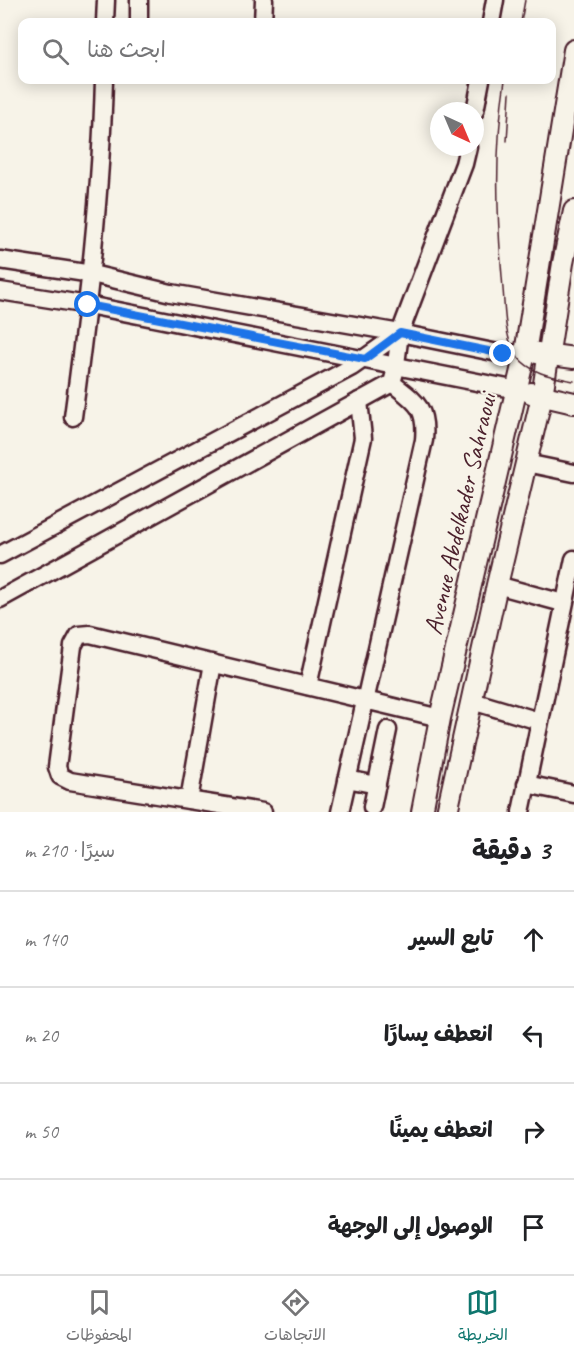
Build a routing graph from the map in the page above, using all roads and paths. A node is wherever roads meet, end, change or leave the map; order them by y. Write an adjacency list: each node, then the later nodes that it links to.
1 (106, 0): 5 (street)
2 (138, 0): 6 (street)
3 (264, 0): 7 (street)
4 (495, 0): 8 (street)
5 (105, 18)
6 (139, 18)
7 (263, 18)
8 (492, 18)
9 (574, 50): 22 (main road, Avenue Abdelkader Sahraoui)
10 (104, 84): 18 (street)
11 (480, 84): 12 (street)
12 (477, 102)
13 (466, 156): 21 (street)
14 (574, 211): 15 (main road, Avenue Abdelkader Sahraoui)
15 (571, 239): 17 (main road, Avenue Abdelkader Sahraoui)
16 (0, 260): 18 (street)
17 (568, 264): 23 (main road, Avenue Abdelkader Sahraoui)
18 (92, 274): 20 (street); 21 (street)
19 (0, 291): 20 (street)
20 (88, 305): 25 (street); 32 (street)
21 (400, 333): 22 (street); 25 (street); 26 (street)
22 (525, 353): 23 (main road); 28 (main road, Avenue Abdelkader Sahraoui)
23 (548, 353): 24 (main road); 29 (main road, Avenue Abdelkader Sahraoui)
24 (574, 358)
25 (365, 359): 26 (street); 35 (street)
26 (395, 366): 27 (street); 28 (street)
27 (392, 383): 30 (street); 43 (street)
28 (517, 390): 29 (main road); 45 (main road, Avenue Abdelkader Sahraoui)
29 (542, 396): 31 (main road); 33 (main road, Avenue Abdelkader Sahraoui)
30 (359, 401): 39 (street); 42 (street)
31 (574, 403)
32 (73, 417)
33 (526, 462): 34 (street); 38 (main road, Avenue Abdelkader Sahraoui)
34 (574, 473)
35 (0, 555)
36 (574, 559): 37 (street)
37 (571, 583): 40 (street)
38 (497, 585): 40 (street); 44 (main road, Avenue Abdelkader Sahraoui)
39 (0, 599)
40 (563, 603): 46 (street)
41 (213, 663): 42 (street); 52 (street); 52 (street)
42 (308, 686): 43 (street)
43 (365, 700): 45 (street); 48 (street)
44 (472, 701): 46 (street); 57 (main road, Avenue Abdelkader Sahraoui)
45 (440, 718): 56 (main road, Avenue Abdelkader Sahraoui)
46 (538, 722): 49 (street)
47 (388, 730): 50 (street)
48 (347, 779): 50 (street); 55 (street)
49 (526, 784): 51 (street); 58 (street)
50 (377, 785): 53 (street)
51 (574, 795)
52 (189, 800): 54 (street)
53 (372, 807)
54 (263, 812)
55 (340, 812)
56 (422, 812)
57 (447, 812)
58 (521, 812)

